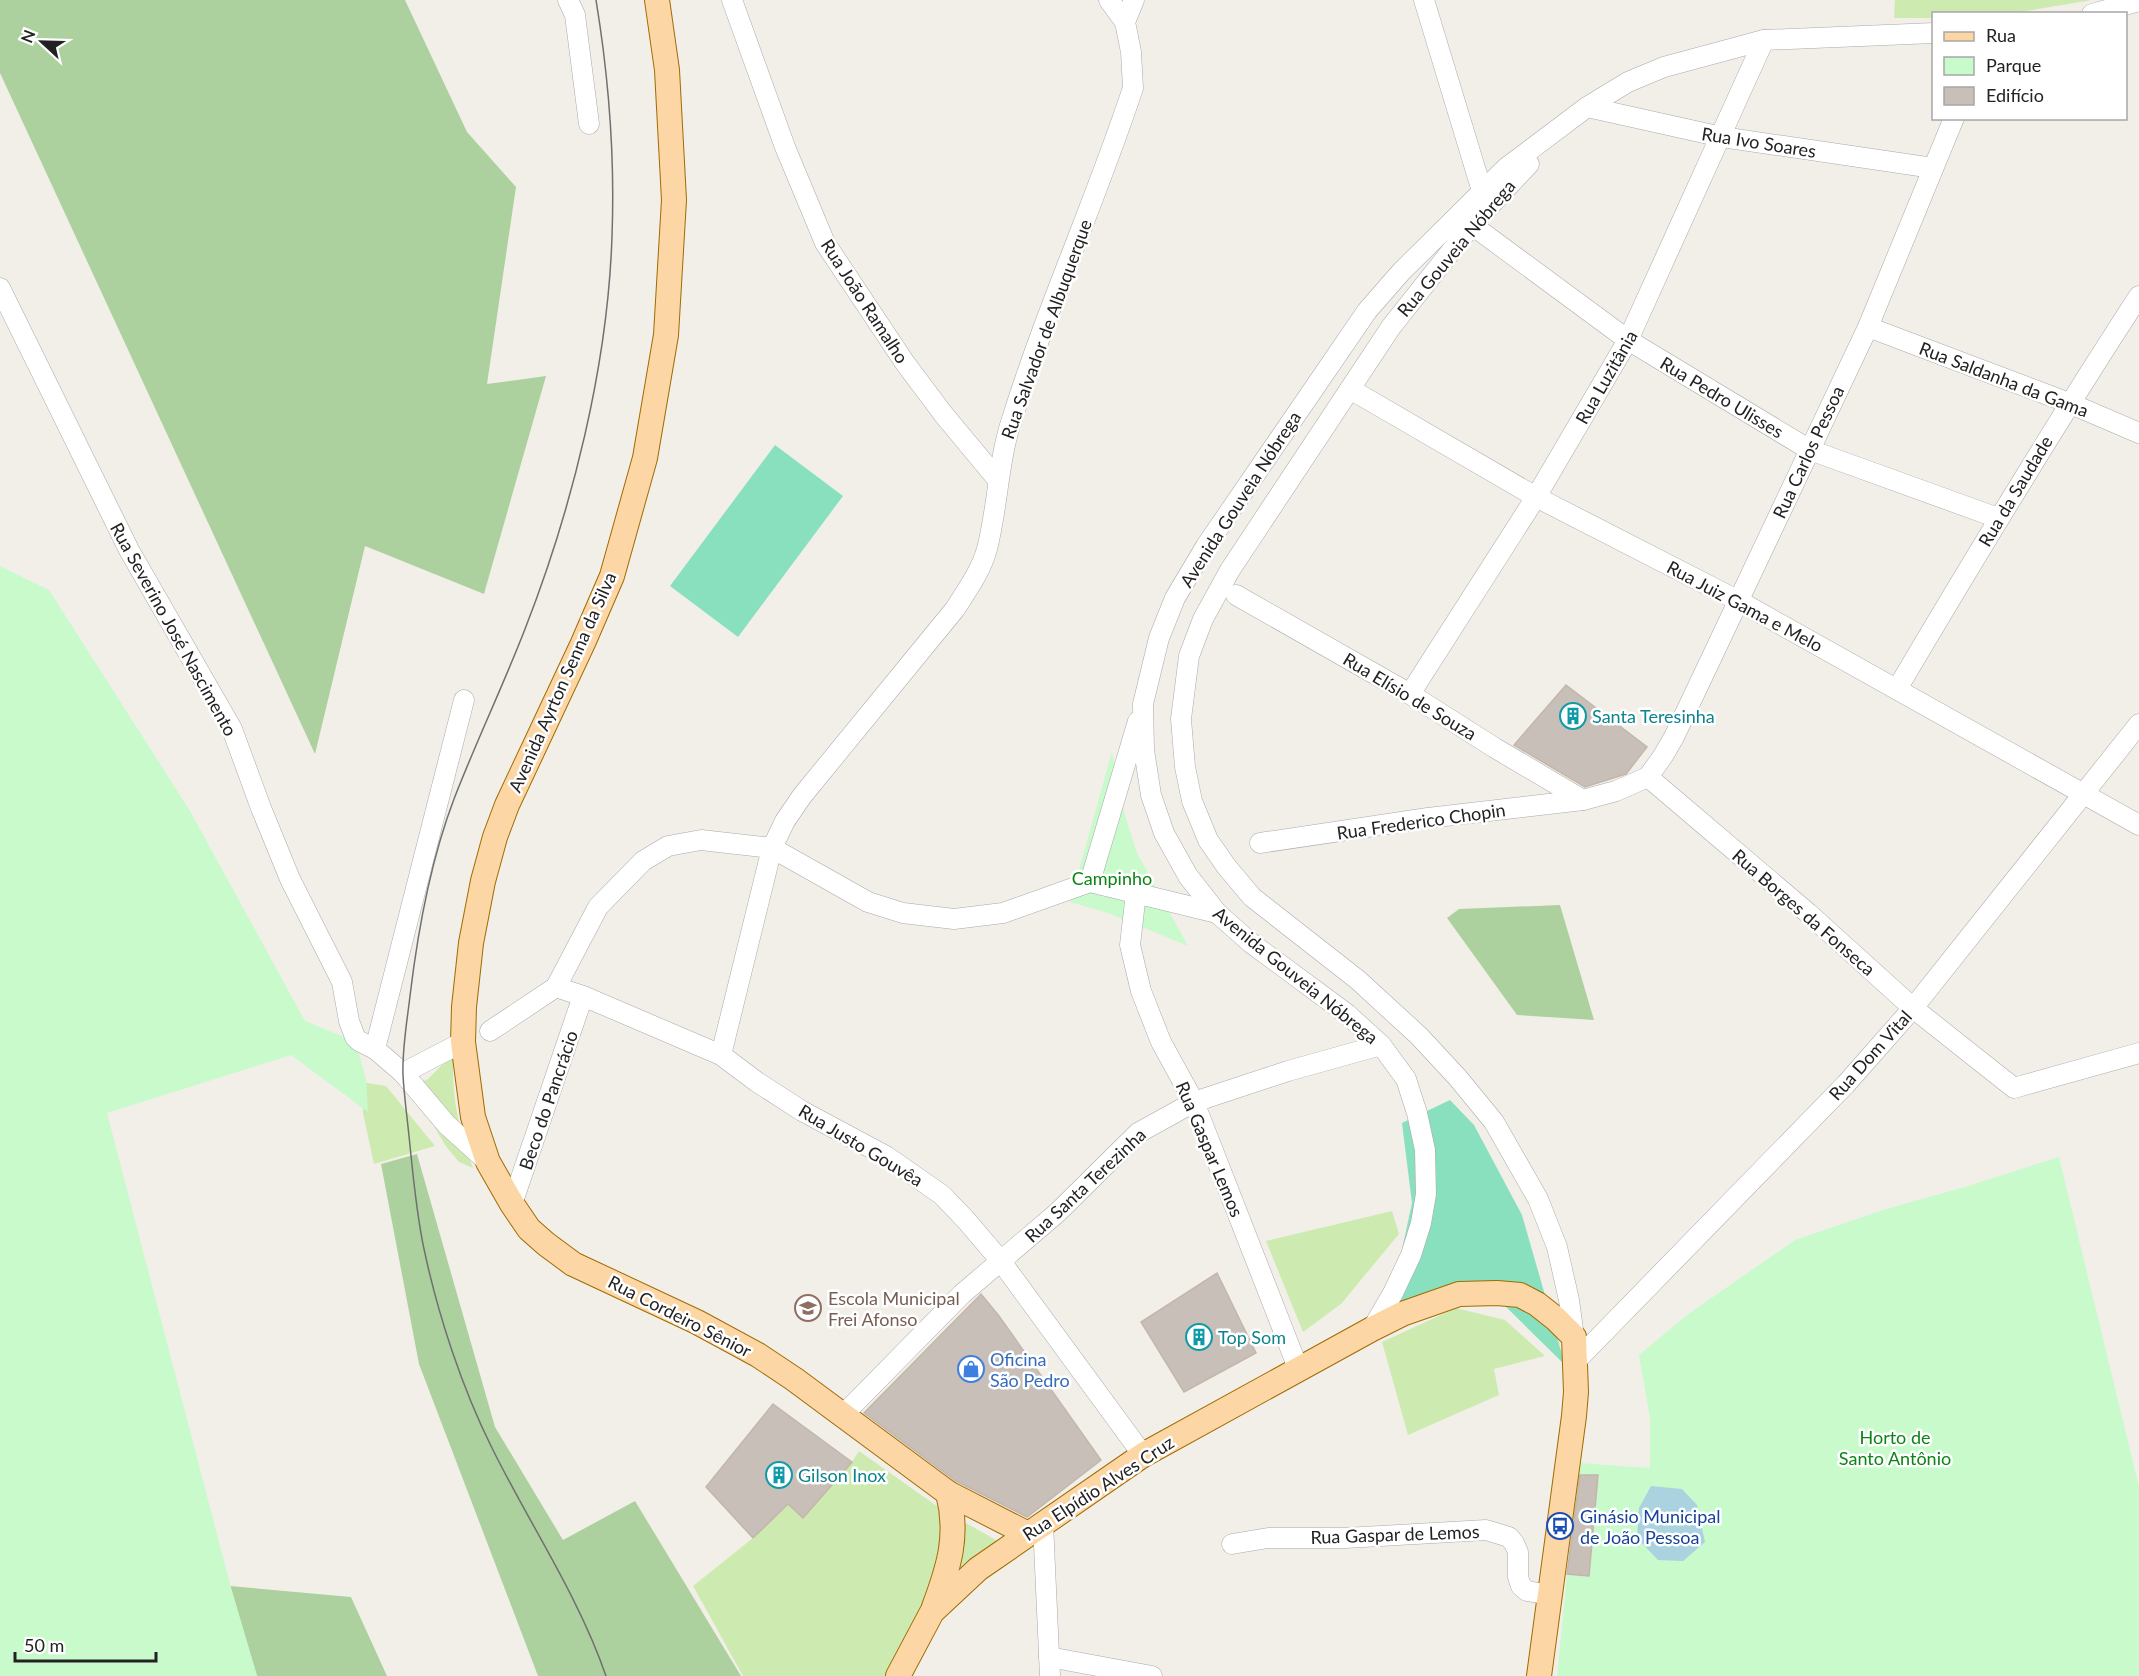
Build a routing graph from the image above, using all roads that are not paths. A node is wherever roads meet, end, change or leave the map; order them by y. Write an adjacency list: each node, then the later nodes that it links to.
1 (568, 0): 14 (street)
2 (657, 0): 50 (main road, Avenida Ayrton Senna da Silva)
3 (732, 0): 27 (street, Rua João Ramalho)
4 (1108, 0): 9 (street)
5 (1134, 0): 9 (street)
6 (1424, 0): 17 (street)
7 (2139, 1): 8 (street)
8 (2099, 12)
9 (1125, 22): 27 (street, Rua Salvador de Albuquerque)
10 (1932, 33): 11 (street, Rua Gouveia Nóbrega)
11 (1764, 40): 12 (street, Rua Gouveia Nóbrega); 15 (street, Rua Luzitânia)
12 (1581, 112): 15 (street, Rua Ivo Soares); 17 (street, Rua Gouveia Nóbrega); 18 (street, Rua Gouveia Nóbrega)
13 (1953, 120): 16 (street, Rua Carlos Pessoa)
14 (589, 124)
15 (1722, 138): 16 (street, Rua Ivo Soares); 22 (street, Rua Luzitânia)
16 (1933, 168): 21 (street, Rua Carlos Pessoa)
17 (1482, 191): 35 (street, Avenida Gouveia Nóbrega)
18 (1472, 225): 22 (street, Rua Pedro Ulisses); 23 (street, Rua Gouveia Nóbrega)
19 (0, 288): 51 (street, Rua Severino José Nascimento)
20 (2139, 296): 24 (street, Rua da Saudade)
21 (1868, 327): 24 (street, Rua Saldanha da Gama); 26 (street, Rua Carlos Pessoa)
22 (1628, 340): 26 (street, Rua Pedro Ulisses); 28 (street, Rua Luzitânia)
23 (1350, 389): 28 (street, Rua Juiz Gama e Melo); 61 (street, Avenida Gouveia Nóbrega)
24 (2069, 403): 25 (street, Rua Saldanha da Gama); 29 (street, Rua da Saudade)
25 (2139, 433)
26 (1810, 450): 29 (street, Rua Pedro Ulisses); 31 (street, Rua Carlos Pessoa)
27 (998, 480): 42 (street, Rua Salvador de Albuquerque)
28 (1536, 497): 31 (street, Rua Juiz Gama e Melo); 33 (street, Rua Luzitânia)
29 (1998, 518): 32 (street, Rua da Saudade)
30 (1236, 595): 33 (street, Rua Elísio de Souza)
31 (1737, 600): 32 (street, Rua Juiz Gama e Melo); 37 (street, Rua Carlos Pessoa)
32 (1897, 689): 38 (street, Rua Juiz Gama e Melo)
33 (1410, 694): 39 (street, Rua Elísio de Souza)
34 (464, 700): 51 (street)
35 (1143, 704): 43 (street); 45 (street, Avenida Gouveia Nóbrega)
36 (2139, 723): 38 (street, Rua Dom Vital)
37 (1648, 777): 39 (street); 48 (street, Rua Borges da Fonseca)
38 (2083, 794): 40 (street, Rua Juiz Gama e Melo); 48 (street, Rua Dom Vital)
39 (1583, 800): 41 (street, Rua Frederico Chopin)
40 (2139, 825)
41 (1260, 843)
42 (772, 848): 43 (street); 46 (street); 54 (street, Rua Salvador de Albuquerque)
43 (1090, 882): 44 (street)
44 (1136, 894): 45 (street); 56 (street, Rua Gaspar Lemos)
45 (1217, 913): 52 (street, Avenida Gouveia Nóbrega)
46 (556, 987): 47 (street, Rua Justo Gouvêa); 49 (street)
47 (583, 996): 54 (street, Rua Justo Gouvêa); 58 (street, Beco do Pancrácio)
48 (1913, 1008): 53 (street, Rua Borges da Fonseca); 62 (street, Rua Dom Vital)
49 (490, 1031)
50 (463, 1042): 55 (street); 57 (main road, Rua Cordeiro Sênior)
51 (367, 1045): 55 (street)
52 (1381, 1045): 56 (street, Rua Santa Terezinha); 60 (street, Avenida Gouveia Nóbrega)
53 (2139, 1053)
54 (721, 1055): 59 (street, Rua Justo Gouvêa)
55 (403, 1072): 57 (street)
56 (1194, 1102): 59 (street, Rua Santa Terezinha); 63 (street, Rua Gaspar Lemos)
57 (488, 1162): 58 (main road, Rua Cordeiro Sênior)
58 (512, 1204): 64 (main road, Rua Cordeiro Sênior)
59 (1000, 1260): 64 (street, Rua Santa Terezinha); 65 (street, Rua Justo Gouvêa)
60 (1372, 1329): 61 (main road); 63 (main road, Rua Elpídio Alves Cruz)
61 (1574, 1337): 62 (main road)
62 (1574, 1363): 69 (main road)
63 (1298, 1368): 65 (main road, Rua Elpídio Alves Cruz)
64 (843, 1415): 66 (main road, Rua Cordeiro Sênior)
65 (1143, 1455): 67 (main road, Rua Elpídio Alves Cruz)
66 (948, 1493): 67 (main road, Rua Cordeiro Sênior); 70 (main road)
67 (1036, 1529): 70 (main road, Rua Elpídio Alves Cruz); 71 (street)
68 (1232, 1544): 69 (street, Rua Gaspar de Lemos)
69 (1551, 1595): 74 (main road)
70 (932, 1612): 72 (main road, Rua Elpídio Alves Cruz)
71 (1049, 1667): 73 (street)
72 (898, 1676)
73 (1152, 1676)
74 (1539, 1676)

